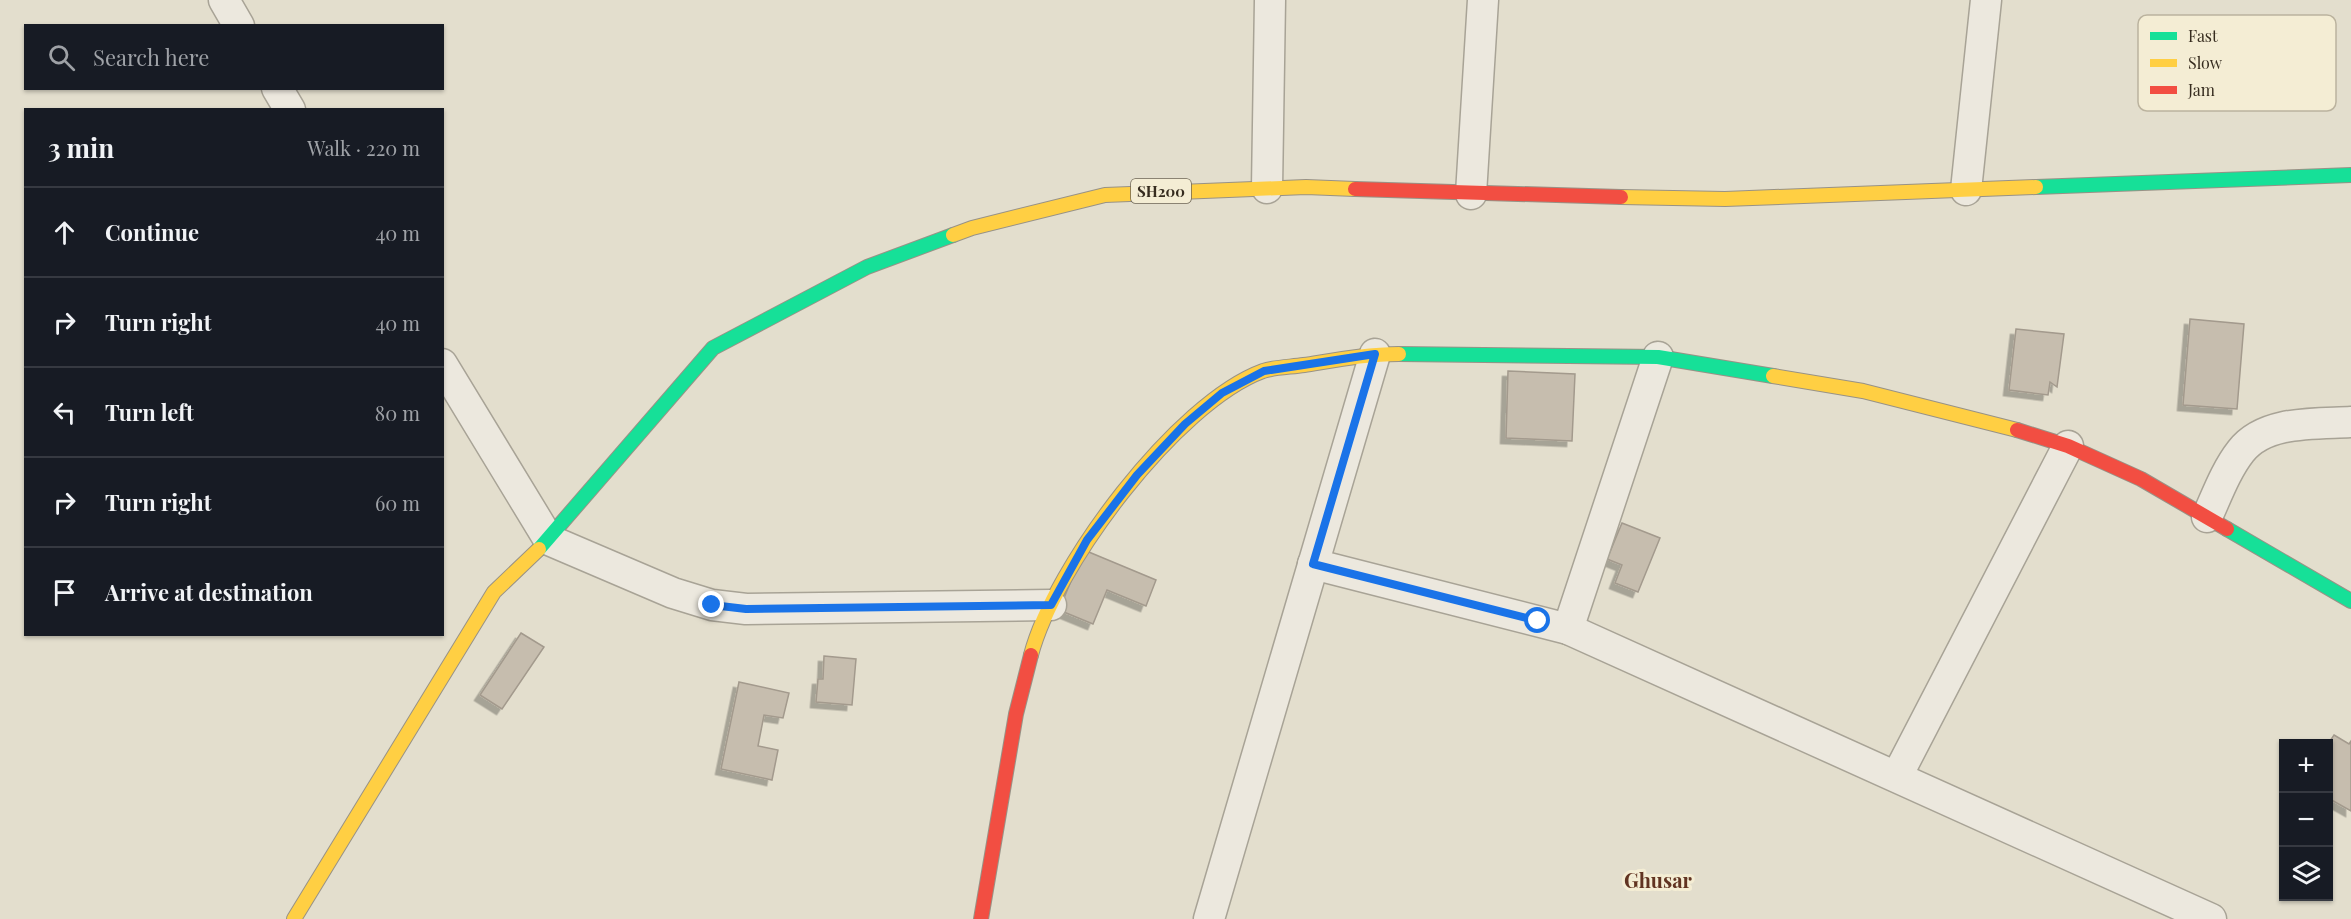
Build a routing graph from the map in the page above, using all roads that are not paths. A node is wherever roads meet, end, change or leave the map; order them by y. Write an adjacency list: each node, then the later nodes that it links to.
1 (224, 0): 5 (street)
2 (1270, 0): 9 (street)
3 (1482, 0): 11 (street)
4 (1986, 0): 10 (street)
5 (238, 24)
6 (278, 90): 7 (street)
7 (289, 108)
8 (2351, 175): 10 (main road, SH200)
9 (1267, 188): 11 (main road, SH200); 18 (main road, SH200)
10 (1966, 190): 11 (main road, SH200)
11 (1471, 194)
12 (1375, 354): 13 (main road); 19 (street); 21 (main road)
13 (1659, 357): 16 (main road); 22 (street)
14 (444, 367): 18 (street)
15 (2351, 422): 17 (street)
16 (2068, 446): 17 (main road); 23 (street)
17 (2207, 517): 20 (main road)
18 (549, 540): 21 (street); 24 (main road, SH200)
19 (1313, 564): 22 (street); 26 (street)
20 (2351, 601)
21 (1051, 605): 25 (main road)
22 (1568, 629): 23 (street)
23 (1897, 776): 27 (street)
24 (294, 919)
25 (981, 919)
26 (1209, 919)
27 (2211, 919)

